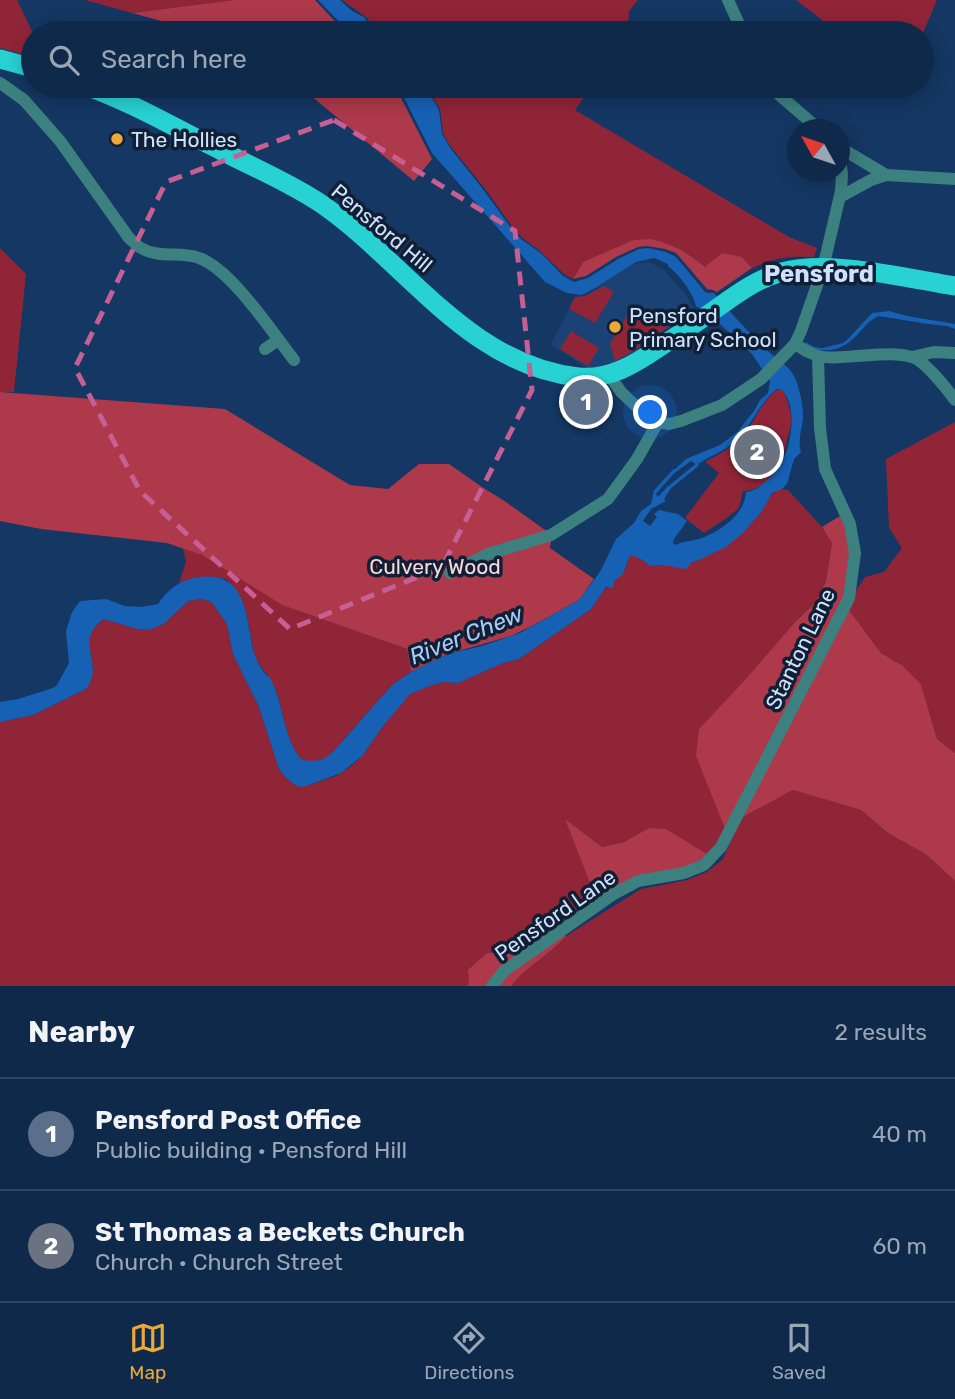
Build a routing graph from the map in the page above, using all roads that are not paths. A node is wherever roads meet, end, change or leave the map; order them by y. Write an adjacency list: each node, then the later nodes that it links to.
1 (728, 0): 2 (street)
2 (738, 21)
3 (0, 59): 4 (highway)
4 (21, 65)
5 (0, 83): 7 (street)
6 (21, 98): 18 (street)
7 (21, 98)
8 (114, 98): 25 (highway, Pensford Hill)
9 (783, 98): 10 (street)
10 (807, 119)
11 (850, 154): 12 (street)
12 (886, 175): 13 (street); 15 (street)
13 (955, 179)
14 (841, 182): 15 (street)
15 (840, 197): 16 (street)
16 (823, 268): 17 (highway); 19 (street); 25 (highway)
17 (955, 286)
18 (278, 340): 20 (street); 24 (street)
19 (795, 344): 22 (street); 27 (street)
20 (265, 349)
21 (955, 353): 23 (street)
22 (818, 356): 23 (street); 29 (street, Stanton Lane)
23 (912, 357): 26 (street)
24 (294, 360)
25 (609, 375): 27 (street)
26 (955, 400)
27 (658, 422): 28 (street)
28 (450, 573)
29 (739, 814): 30 (street, Pensford Lane)
30 (492, 986)

